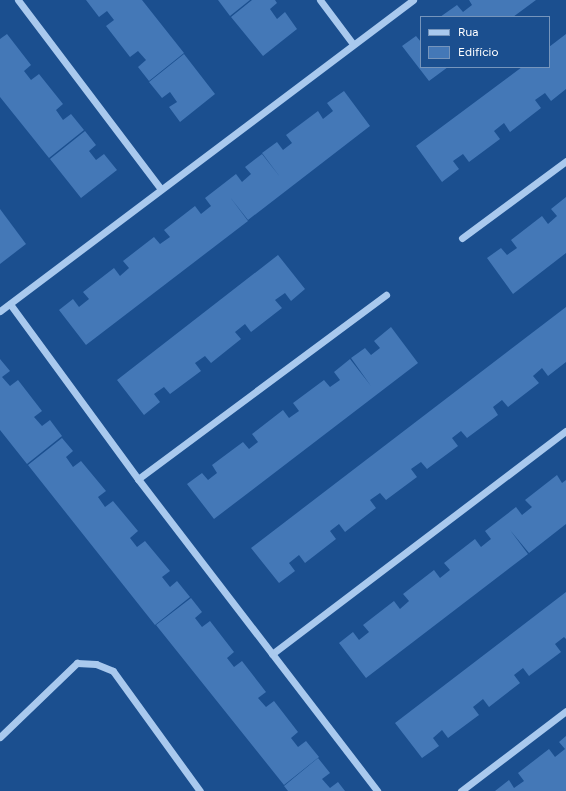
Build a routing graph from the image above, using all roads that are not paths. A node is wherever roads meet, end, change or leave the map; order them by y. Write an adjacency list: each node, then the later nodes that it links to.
1 (18, 0): 6 (street)
2 (320, 0): 4 (street)
3 (413, 0): 4 (street)
4 (353, 44): 6 (street)
5 (566, 161): 7 (street)
6 (161, 189): 9 (street)
7 (462, 238)
8 (386, 295): 12 (street)
9 (10, 304): 10 (street); 12 (street)
10 (0, 311)
11 (566, 431): 13 (street)
12 (138, 479): 13 (street)
13 (272, 654): 17 (street)
14 (566, 711): 18 (street)
15 (0, 737): 16 (street)
16 (200, 791)
17 (377, 791)
18 (461, 791)

